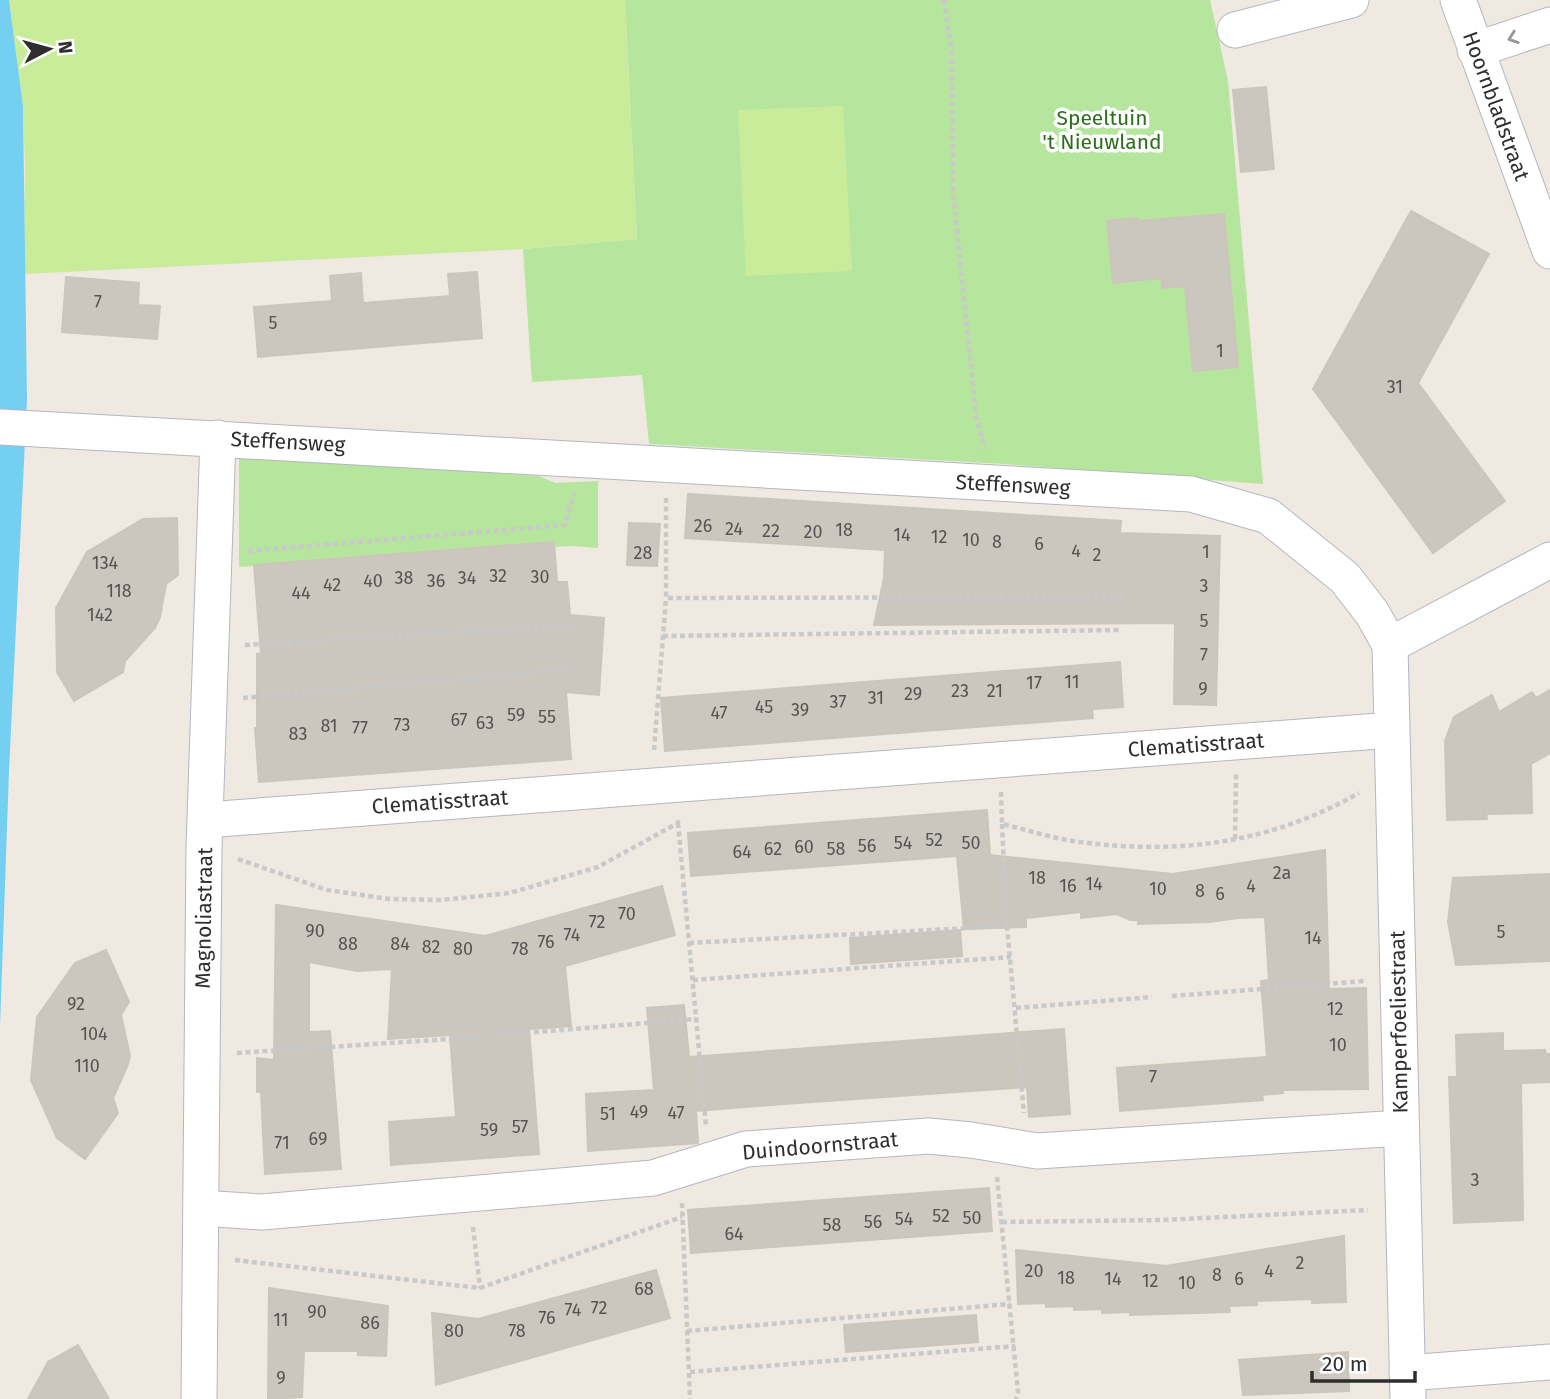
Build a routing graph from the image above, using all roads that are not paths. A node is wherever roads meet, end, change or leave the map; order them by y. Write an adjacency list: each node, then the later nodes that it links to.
1 (1351, 0): 4 (street)
2 (1458, 0): 5 (street, Hoornbladstraat)
3 (1550, 25): 5 (street, one-way to 5)
4 (1235, 30)
5 (1475, 50): 6 (street, Hoornbladstraat)
6 (1550, 251)
7 (0, 427): 8 (street, Steffensweg)
8 (218, 438): 10 (street, Steffensweg); 12 (street, Magnoliastraat)
9 (1550, 560): 10 (street)
10 (1390, 645): 11 (street, Kamperfoeliestraat)
11 (1392, 730): 12 (street, Clematisstraat); 13 (street, Kamperfoeliestraat)
12 (205, 833): 14 (street, Magnoliastraat)
13 (1401, 1128): 14 (street, Duindoornstraat); 16 (street, Kamperfoeliestraat)
14 (201, 1208): 17 (street, Magnoliastraat)
15 (1550, 1362): 16 (street)
16 (1407, 1386)
17 (199, 1399)

